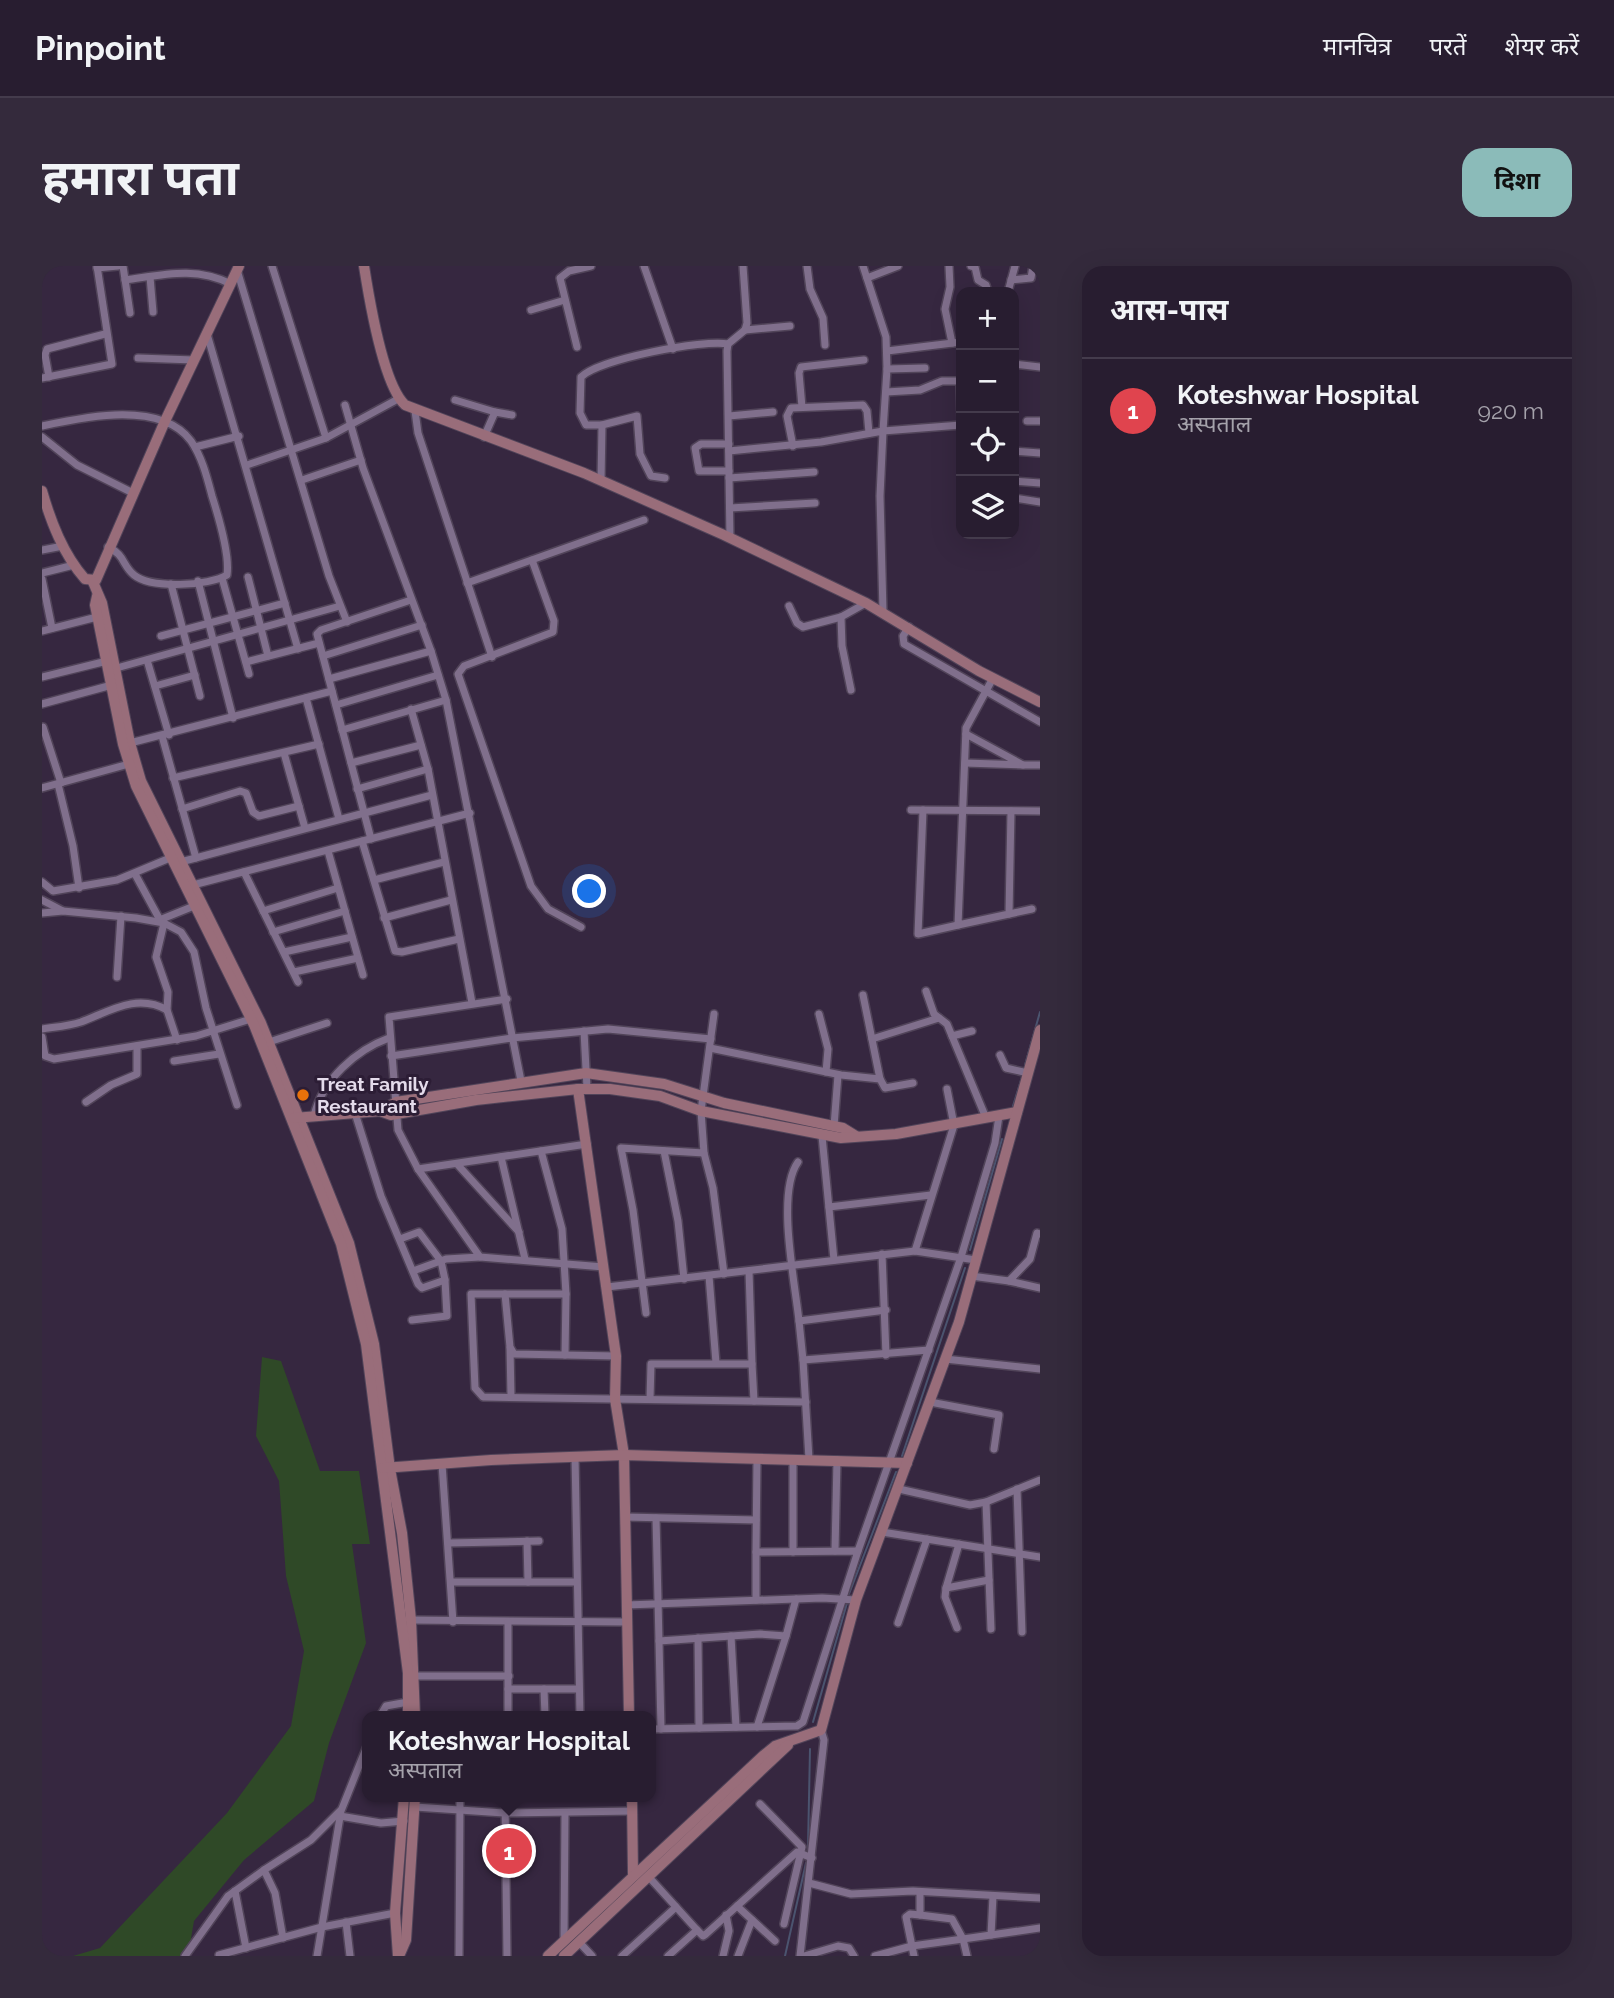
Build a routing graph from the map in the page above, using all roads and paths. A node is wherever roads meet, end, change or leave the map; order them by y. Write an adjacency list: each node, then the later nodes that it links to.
1 (118, 266): 15 (street)
2 (123, 266): 21 (street)
3 (272, 266): 71 (street)
4 (364, 266): 51 (street)
5 (591, 266): 17 (street)
6 (644, 266): 39 (street)
7 (743, 266): 31 (street)
8 (807, 266): 37 (street)
9 (863, 266): 20 (street)
10 (898, 266): 20 (street)
11 (949, 266): 34 (street)
12 (971, 266): 24 (street)
13 (1015, 266): 22 (street)
14 (1033, 266): 22 (street)
15 (97, 267): 32 (street)
16 (238, 268): 23 (street); 76 (street)
17 (573, 268): 26 (street)
18 (197, 269): 19 (street); 23 (street)
19 (150, 276): 21 (street); 28 (street)
20 (867, 278): 40 (street)
21 (125, 280): 29 (street)
22 (1011, 280): 25 (street)
23 (231, 284): 33 (street)
24 (987, 287)
25 (1009, 287)
26 (565, 300): 27 (street); 38 (street)
27 (531, 310)
28 (153, 312)
29 (130, 313)
30 (790, 326): 31 (street)
31 (745, 330): 36 (street)
32 (105, 334): 48 (street); 48 (street)
33 (207, 334): 42 (street); 69 (street)
34 (952, 343): 35 (street); 40 (street)
35 (956, 343)
36 (729, 344): 39 (street); 59 (street)
37 (825, 345)
38 (578, 347)
39 (673, 349): 63 (street)
40 (887, 351): 47 (street)
41 (138, 358): 42 (street)
42 (194, 359): 60 (street)
43 (864, 360): 54 (street)
44 (1019, 365): 45 (street)
45 (1040, 367)
46 (925, 368): 47 (street)
47 (887, 369): 50 (street)
48 (46, 378)
49 (956, 381): 50 (street)
50 (886, 392): 67 (street)
51 (398, 399): 55 (street); 66 (street)
52 (455, 400): 56 (street)
53 (345, 405): 66 (street)
54 (802, 407): 68 (street); 73 (street)
55 (415, 411): 72 (street); 108 (street)
56 (495, 412): 58 (street); 72 (street)
57 (773, 412): 59 (street)
58 (512, 415)
59 (729, 416): 75 (street)
60 (165, 421): 65 (street); 74 (street); 89 (street)
61 (1027, 421): 62 (street)
62 (1040, 421)
63 (602, 425): 83 (street); 85 (street)
64 (956, 425): 67 (street)
65 (42, 426)
66 (351, 426): 71 (street); 79 (street)
67 (883, 431): 68 (street); 117 (street)
68 (869, 433): 73 (street)
69 (239, 436): 74 (street); 80 (street)
70 (42, 437): 89 (street)
71 (326, 438): 76 (street)
72 (484, 438): 85 (street)
73 (793, 446): 75 (street)
74 (195, 447): 104 (street)
75 (729, 447): 82 (street); 82 (street)
76 (293, 449): 80 (street); 84 (street)
77 (1019, 452): 78 (street)
78 (1040, 453)
79 (361, 460): 84 (street); 111 (street)
80 (247, 465): 112 (street)
81 (814, 472): 82 (street)
82 (729, 474): 94 (street)
83 (665, 478)
84 (302, 481): 114 (street)
85 (601, 481): 96 (street)
86 (1019, 482): 87 (street)
87 (1040, 484)
88 (42, 491): 92 (street)
89 (133, 493): 98 (street)
90 (1019, 499): 91 (street)
91 (1040, 502)
92 (44, 503): 97 (street)
93 (815, 503): 94 (street)
94 (730, 508): 96 (street)
95 (644, 520): 100 (street)
96 (730, 538): 113 (street)
97 (63, 546): 99 (street); 101 (street)
98 (108, 547): 107 (street); 109 (street)
99 (42, 550)
100 (532, 560): 108 (street); 139 (street)
101 (74, 565): 102 (street); 107 (street)
102 (42, 573)
103 (248, 577): 116 (street)
104 (222, 578): 106 (street); 118 (street)
105 (42, 579): 126 (street)
106 (198, 581): 109 (street); 121 (street)
107 (93, 582): 110 (street)
108 (467, 583): 139 (street)
109 (171, 584): 127 (street)
110 (97, 596): 119 (street); 142 (street)
111 (411, 600): 123 (street); 124 (street)
112 (285, 603): 116 (street); 122 (street)
113 (866, 603): 117 (street); 120 (street)
114 (340, 606): 122 (street); 123 (street)
115 (789, 606): 120 (street)
116 (256, 610): 118 (street); 128 (street)
117 (883, 612): 125 (street)
118 (232, 615): 121 (street); 130 (street)
119 (97, 617): 126 (street); 142 (street)
120 (841, 617): 151 (street)
121 (208, 622): 127 (street); 132 (street)
122 (290, 622): 128 (street); 135 (street)
123 (346, 622): 133 (street)
124 (422, 625): 136 (street); 138 (street)
125 (909, 627): 147 (street); 153 (street)
126 (52, 628): 129 (street)
127 (183, 629): 131 (street); 134 (street)
128 (261, 629): 130 (street); 137 (street)
129 (42, 631)
130 (238, 635): 132 (street); 141 (street)
131 (161, 636)
132 (214, 642): 134 (street); 161 (street)
133 (319, 643): 135 (street); 138 (street)
134 (188, 649): 140 (street); 144 (street)
135 (298, 649): 137 (street)
136 (432, 651): 145 (street); 148 (street)
137 (268, 656): 141 (street)
138 (323, 656): 148 (street)
139 (492, 657): 221 (street)
140 (147, 660): 142 (street); 150 (street)
141 (246, 662): 143 (street)
142 (111, 666): 146 (street); 149 (street); 167 (street)
143 (249, 674)
144 (195, 675): 150 (street); 154 (street)
145 (438, 675): 156 (street); 159 (street)
146 (42, 677)
147 (993, 678): 153 (street); 157 (street)
148 (329, 679): 152 (street)
149 (112, 685): 158 (street); 167 (street)
150 (155, 685): 166 (street)
151 (850, 690)
152 (332, 691): 155 (street); 159 (street)
153 (987, 691): 162 (street); 165 (street)
154 (200, 696)
155 (306, 698): 161 (street); 168 (street)
156 (446, 700): 160 (street); 191 (street)
157 (1040, 702)
158 (42, 704)
159 (336, 705): 164 (street)
160 (411, 709): 164 (street); 169 (street)
161 (233, 718): 166 (street)
162 (1040, 722)
163 (43, 726): 170 (street)
164 (342, 730): 172 (street)
165 (966, 734): 173 (street); 175 (street)
166 (166, 736): 167 (street); 178 (street)
167 (127, 744): 174 (street); 198 (street)
168 (319, 744): 171 (street); 192 (street)
169 (421, 745): 172 (street); 177 (street)
170 (46, 749): 179 (street)
171 (284, 753): 178 (street); 183 (street)
172 (351, 763): 181 (street)
173 (965, 763): 175 (street); 187 (street)
174 (129, 764): 179 (street); 198 (street)
175 (1023, 765): 176 (street)
176 (1040, 765)
177 (428, 769): 181 (street); 182 (street)
178 (173, 778): 184 (street)
179 (59, 784): 180 (street); 206 (street)
180 (42, 788)
181 (357, 789): 190 (street)
182 (432, 795): 190 (street); 193 (street)
183 (299, 806): 184 (street); 194 (street)
184 (182, 809): 197 (street)
185 (911, 810): 186 (street)
186 (923, 810): 187 (street); 220 (street)
187 (963, 810): 188 (street); 220 (street)
188 (1010, 811): 189 (street); 216 (street)
189 (1040, 811)
190 (363, 812): 192 (street); 195 (street)
191 (470, 813): 193 (street); 233 (street)
192 (339, 818): 194 (street)
193 (437, 822): 195 (street); 199 (street)
194 (305, 828): 197 (street)
195 (366, 840): 196 (street); 203 (street)
196 (328, 851): 201 (street); 207 (street)
197 (196, 858): 198 (street)
198 (174, 861): 202 (street); 205 (street)
199 (444, 862): 203 (street); 209 (street)
200 (42, 873): 204 (street)
201 (244, 873): 205 (street); 213 (street)
202 (135, 874): 206 (street); 219 (street)
203 (374, 880): 218 (street)
204 (43, 882): 206 (street)
205 (188, 886): 210 (street); 253 (street)
206 (79, 888)
207 (338, 888): 213 (street); 214 (street)
208 (42, 900): 212 (street)
209 (452, 900): 218 (street); 224 (street)
210 (194, 906): 219 (street); 239 (street)
211 (1032, 909): 216 (street)
212 (63, 911): 215 (street); 217 (street)
213 (263, 911): 222 (street)
214 (345, 911): 222 (street); 223 (street)
215 (42, 913)
216 (1009, 914): 220 (street)
217 (121, 916): 219 (street); 229 (street)
218 (384, 918): 224 (street)
219 (160, 922): 235 (street); 244 (street)
220 (958, 925)
221 (581, 927)
222 (273, 932): 225 (street)
223 (352, 937): 225 (street); 226 (street)
224 (459, 939): 234 (street)
225 (284, 952): 227 (street)
226 (359, 958): 227 (street); 228 (street)
227 (294, 972): 230 (street)
228 (363, 975)
229 (117, 977)
230 (298, 982)
231 (926, 991): 238 (street)
232 (863, 995): 251 (street)
233 (507, 999): 234 (street); 249 (street)
234 (472, 1003): 248 (street)
235 (167, 1010): 241 (street); 252 (street)
236 (714, 1014): 250 (street)
237 (819, 1014): 261 (street)
238 (939, 1018): 246 (street); 251 (street)
239 (251, 1019): 244 (street); 281 (street)
240 (327, 1023): 253 (street)
241 (42, 1028)
242 (584, 1031): 249 (street); 250 (street); 262 (street)
243 (972, 1031): 246 (street)
244 (213, 1032): 252 (street); 256 (street)
245 (1040, 1032): 260 (street)
246 (952, 1036): 282 (street)
247 (42, 1037): 254 (street)
248 (389, 1038): 258 (street); 280 (street)
249 (512, 1038): 258 (street); 266 (street)
250 (711, 1039): 255 (street)
251 (872, 1039): 265 (street)
252 (177, 1040): 254 (street)
253 (269, 1042): 281 (street)
254 (137, 1046): 271 (street)
255 (710, 1048): 261 (street); 270 (street)
256 (219, 1054): 259 (street); 273 (street)
257 (1000, 1055): 263 (street)
258 (391, 1056): 272 (street)
259 (174, 1061)
260 (1036, 1061): 263 (street)
261 (826, 1072): 264 (street)
262 (586, 1073): 266 (street); 268 (street); 270 (street)
263 (1028, 1073): 276 (street)
264 (838, 1075): 265 (street); 284 (street)
265 (880, 1079): 267 (street)
266 (521, 1081): 272 (street)
267 (913, 1083)
268 (582, 1089): 275 (street); 278 (street); 289 (street)
269 (947, 1089): 283 (street)
270 (702, 1097): 275 (street); 284 (street)
271 (86, 1102)
272 (396, 1102): 274 (street); 278 (street)
273 (237, 1105)
274 (380, 1111): 277 (street); 278 (street)
275 (701, 1111): 287 (street); 292 (street)
276 (1017, 1112): 279 (street); 286 (street)
277 (355, 1113): 280 (street); 301 (street)
278 (397, 1114): 296 (street)
279 (999, 1115): 282 (street); 285 (street)
280 (314, 1116): 281 (street)
281 (295, 1118): 356 (street)
282 (986, 1118): 283 (street)
283 (954, 1125): 288 (street); 297 (street)
284 (834, 1126): 288 (street)
285 (997, 1130): 286 (street); 305 (street)
286 (1012, 1130): 308 (street)
287 (822, 1136): 288 (street); 298 (street)
288 (856, 1136)
289 (587, 1144): 290 (street); 312 (street)
290 (541, 1151): 293 (street); 310 (street)
291 (664, 1151): 292 (street); 318 (street); 321 (street)
292 (704, 1153): 315 (street)
293 (501, 1157): 295 (street); 299 (street)
294 (799, 1162): 311 (street)
295 (457, 1164): 296 (street); 299 (street)
296 (418, 1169): 304 (street)
297 (931, 1195): 298 (street); 302 (street)
298 (829, 1207): 307 (street)
299 (519, 1233): 306 (street)
300 (1040, 1234): 320 (street)
301 (400, 1239): 309 (street); 313 (street)
302 (915, 1251): 303 (street); 305 (street)
303 (882, 1254): 307 (street); 326 (street)
304 (480, 1257): 306 (street); 309 (street)
305 (961, 1257): 308 (street); 331 (street)
306 (524, 1259): 310 (street)
307 (834, 1260): 311 (street)
308 (976, 1260): 317 (street)
309 (442, 1261): 313 (street); 319 (street)
310 (563, 1263): 312 (street); 325 (street)
311 (794, 1265): 314 (street); 329 (street)
312 (604, 1266): 322 (street)
313 (413, 1271): 319 (street)
314 (749, 1271): 315 (street); 338 (street)
315 (724, 1274): 316 (street)
316 (709, 1276): 318 (street); 337 (street)
317 (971, 1276): 320 (street); 335 (street)
318 (684, 1279): 321 (street)
319 (445, 1280): 328 (street)
320 (1009, 1281): 323 (street)
321 (642, 1283): 322 (street); 327 (street)
322 (607, 1287): 334 (street)
323 (1040, 1288)
324 (506, 1294): 325 (street); 330 (street); 340 (street)
325 (566, 1294): 332 (street)
326 (886, 1310): 329 (street); 333 (street)
327 (646, 1313)
328 (412, 1320)
329 (799, 1321): 336 (street)
330 (510, 1347): 332 (street); 340 (street)
331 (929, 1350): 333 (street); 353 (street)
332 (565, 1355): 334 (street)
333 (886, 1355): 336 (street)
334 (616, 1356): 341 (street)
335 (945, 1359): 339 (street); 345 (street)
336 (803, 1360): 344 (street)
337 (716, 1363): 338 (street); 342 (street)
338 (752, 1364): 343 (street)
339 (1040, 1369)
340 (511, 1396): 341 (street)
341 (615, 1399): 342 (street); 347 (street)
342 (650, 1399): 343 (street)
343 (754, 1401): 344 (street)
344 (806, 1402): 351 (street)
345 (930, 1402): 346 (street); 354 (street)
346 (994, 1448)
347 (624, 1455): 348 (street); 349 (street); 361 (street)
348 (575, 1456): 355 (street); 378 (street)
349 (757, 1458): 350 (street); 363 (street)
350 (793, 1459): 351 (street); 374 (street)
351 (809, 1459): 352 (street)
352 (837, 1460): 353 (street); 371 (street)
353 (890, 1462): 354 (street); 372 (street)
354 (907, 1463): 358 (street)
355 (442, 1464): 356 (street); 368 (street)
356 (386, 1469): 388 (street); 406 (street)
357 (1040, 1480): 359 (street)
358 (899, 1489): 360 (street); 364 (street)
359 (1017, 1489): 360 (street); 375 (street)
360 (986, 1502): 370 (street)
361 (625, 1517): 362 (street); 387 (street)
362 (656, 1518): 363 (street); 386 (street)
363 (756, 1520): 373 (street)
364 (882, 1532): 365 (street); 385 (street)
365 (927, 1539): 369 (street); 393 (street)
366 (527, 1541): 367 (street); 368 (street); 380 (street)
367 (539, 1541)
368 (448, 1543): 379 (street)
369 (958, 1544): 370 (street); 381 (street)
370 (988, 1549): 375 (street); 377 (street)
371 (835, 1551): 372 (street); 374 (street)
372 (858, 1551): 383 (street)
373 (756, 1552): 374 (street); 384 (street)
374 (793, 1552)
375 (1021, 1554): 376 (street); 396 (street)
376 (1040, 1557)
377 (989, 1580): 381 (street); 395 (street)
378 (576, 1581): 380 (street); 392 (street)
379 (451, 1582): 380 (street); 389 (street)
380 (528, 1582)
381 (946, 1588): 394 (street)
382 (796, 1599): 383 (street); 384 (street); 398 (street)
383 (841, 1599): 385 (street); 415 (street)
384 (756, 1600): 386 (street)
385 (856, 1600): 419 (street)
386 (658, 1604): 387 (street); 400 (street)
387 (626, 1605): 391 (street)
388 (411, 1620): 389 (street); 401 (street)
389 (453, 1622): 390 (street)
390 (508, 1622): 392 (street); 402 (street)
391 (626, 1622): 392 (street); 413 (street)
392 (577, 1623): 405 (street)
393 (898, 1623)
394 (957, 1628)
395 (991, 1629)
396 (1022, 1632)
397 (731, 1636): 398 (street); 399 (street); 414 (street)
398 (786, 1636): 415 (street)
399 (698, 1638): 400 (street); 416 (street)
400 (659, 1641): 418 (street)
401 (415, 1676): 402 (street); 409 (street)
402 (509, 1676): 403 (street)
403 (508, 1689): 404 (street); 410 (street)
404 (544, 1689): 405 (street); 411 (street)
405 (578, 1689): 412 (street)
406 (408, 1702): 407 (street); 408 (street)
407 (383, 1711)
408 (408, 1711)
409 (415, 1711)
410 (508, 1711)
411 (545, 1711)
412 (580, 1711)
413 (629, 1711)
414 (736, 1727): 415 (street); 416 (street)
415 (757, 1727)
416 (699, 1728): 418 (street)
417 (656, 1729): 418 (street)
418 (661, 1729)
419 (821, 1730): 420 (street); 435 (street)
420 (791, 1743): 437 (street); 438 (street)
421 (362, 1759): 430 (street)
422 (404, 1802): 433 (street)
423 (415, 1802): 428 (street); 467 (street)
424 (460, 1802): 428 (street)
425 (505, 1802): 431 (street)
426 (632, 1802): 429 (street)
427 (760, 1804): 434 (street)
428 (460, 1811): 431 (street); 468 (street)
429 (633, 1811): 432 (street); 437 (street)
430 (341, 1813): 433 (street); 436 (street); 452 (street)
431 (504, 1813): 432 (street); 469 (street)
432 (565, 1813): 458 (street)
433 (404, 1821): 446 (street)
434 (801, 1853): 435 (street); 444 (street); 451 (street)
435 (812, 1858): 439 (street)
436 (264, 1870): 440 (street); 456 (street)
437 (633, 1875): 458 (street)
438 (648, 1876): 445 (street); 460 (street)
439 (808, 1883): 441 (street); 477 (street)
440 (235, 1891): 462 (street); 464 (street)
441 (920, 1892): 442 (street); 448 (street)
442 (993, 1896): 443 (street); 455 (street)
443 (1040, 1898)
444 (737, 1906): 447 (street); 449 (street)
445 (676, 1907): 454 (street); 473 (street)
446 (395, 1913): 450 (street); 467 (street)
447 (726, 1915): 454 (street); 475 (street)
448 (920, 1915): 457 (street); 461 (street)
449 (752, 1920): 459 (street); 476 (street)
450 (346, 1922): 452 (street); 466 (street)
451 (784, 1924)
452 (322, 1927): 456 (street); 465 (street)
453 (1040, 1928): 455 (street)
454 (697, 1930): 474 (street)
455 (991, 1935): 457 (street)
456 (283, 1938): 462 (street)
457 (962, 1939): 461 (street); 481 (street)
458 (564, 1941): 470 (street)
459 (775, 1941)
460 (579, 1942): 471 (street); 472 (street)
461 (912, 1946): 479 (street); 480 (street)
462 (246, 1948): 463 (street)
463 (219, 1955)
464 (184, 1956)
465 (317, 1956)
466 (350, 1956)
467 (399, 1956)
468 (459, 1956)
469 (507, 1956)
470 (548, 1956)
471 (564, 1956)
472 (592, 1956)
473 (622, 1956)
474 (668, 1956)
475 (723, 1956)
476 (738, 1956)
477 (802, 1956): 478 (street)
478 (854, 1956)
479 (875, 1956)
480 (914, 1956)
481 (967, 1956)

